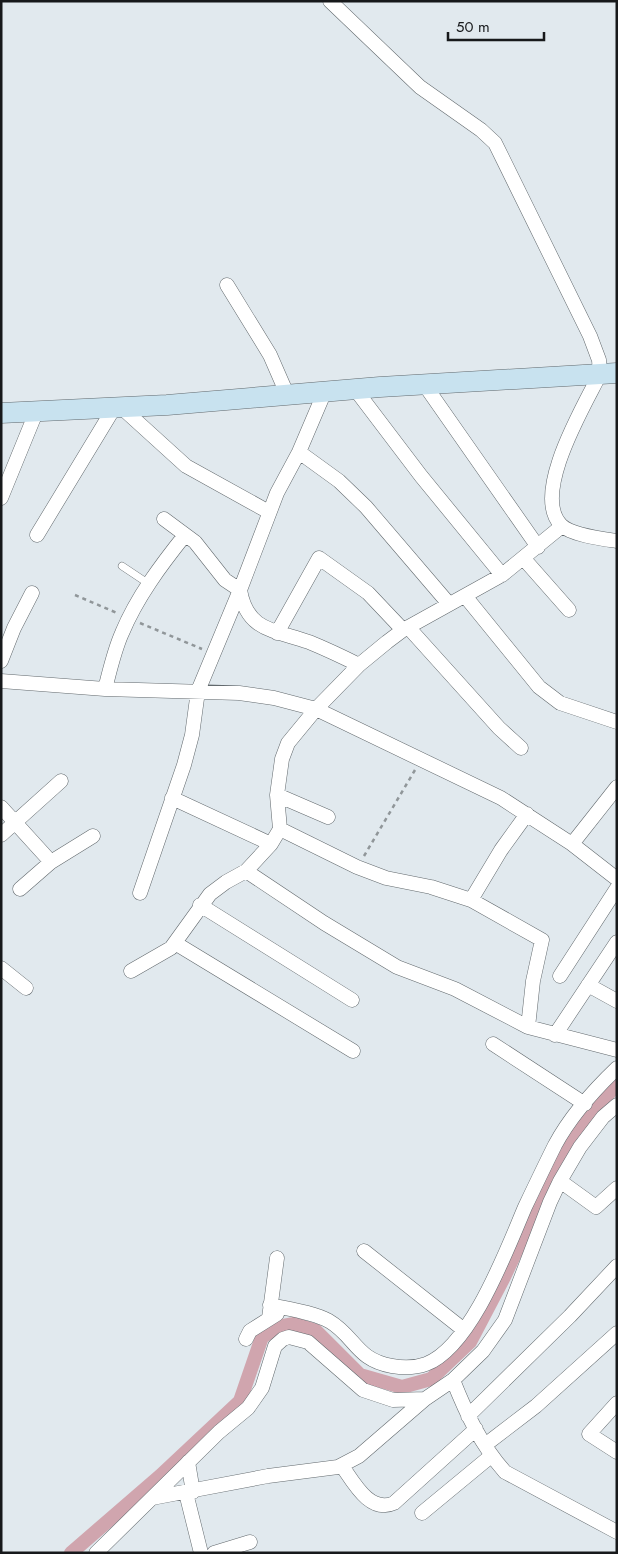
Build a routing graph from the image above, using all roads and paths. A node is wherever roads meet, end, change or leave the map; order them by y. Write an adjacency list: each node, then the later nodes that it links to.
1 (330, 1): 3 (street)
2 (227, 285): 7 (street)
3 (608, 374): 4 (main road); 15 (street)
4 (424, 384): 5 (main road); 19 (street)
5 (355, 389): 6 (main road); 22 (street)
6 (325, 391): 7 (main road); 11 (street)
7 (287, 394): 8 (main road)
8 (118, 408): 9 (main road); 13 (street); 16 (street)
9 (37, 410): 10 (main road); 12 (street)
10 (1, 412)
11 (299, 452): 13 (street); 28 (street)
12 (1, 498)
13 (269, 512): 24 (street)
14 (164, 519): 17 (street)
15 (562, 526): 18 (street); 19 (street)
16 (37, 534)
17 (185, 534): 23 (street); 24 (street)
18 (617, 541)
19 (538, 547): 20 (street)
20 (524, 559): 22 (street); 29 (street)
21 (122, 566): 23 (lane)
22 (502, 576): 27 (street)
23 (149, 584): 30 (street)
24 (240, 590): 32 (street); 33 (street)
25 (32, 593): 34 (street)
26 (75, 595): 30 (path)
27 (465, 596): 28 (street); 40 (street)
28 (449, 604): 31 (street)
29 (569, 610)
30 (129, 618): 33 (path); 37 (street)
31 (406, 629): 32 (street); 35 (street); 41 (street)
32 (277, 632): 35 (street)
33 (213, 653): 38 (street)
34 (1, 661)
35 (359, 665): 39 (street)
36 (1, 681): 37 (street)
37 (105, 689): 38 (street)
38 (198, 692): 39 (street); 46 (street)
39 (316, 708): 42 (street); 45 (street)
40 (617, 722)
41 (521, 748)
42 (422, 758): 48 (street); 57 (path)
43 (61, 781): 50 (street)
44 (617, 787): 55 (street)
45 (277, 795): 49 (street); 51 (street)
46 (172, 798): 54 (street); 62 (street)
47 (1, 807): 50 (street)
48 (527, 814): 55 (street); 63 (street)
49 (328, 817)
50 (16, 822): 52 (street); 56 (street)
51 (280, 829): 54 (street); 57 (street)
52 (1, 835)
53 (93, 836): 56 (street)
54 (271, 844): 58 (street)
55 (572, 844): 59 (street)
56 (51, 862): 61 (street)
57 (357, 867): 63 (street)
58 (246, 871): 64 (street); 74 (street)
59 (617, 879)
60 (617, 888): 69 (street)
61 (20, 889)
62 (140, 893)
63 (471, 900): 74 (street)
64 (200, 905): 66 (street); 72 (street)
65 (617, 942): 70 (street)
66 (175, 943): 68 (street); 78 (street)
67 (1, 968): 71 (street)
68 (131, 971)
69 (560, 976)
70 (588, 985): 73 (street); 75 (street)
71 (26, 988)
72 (352, 1000)
73 (617, 1001)
74 (528, 1027): 75 (street)
75 (555, 1035): 77 (street)
76 (492, 1044): 80 (street)
77 (617, 1050)
78 (353, 1051)
79 (617, 1068): 80 (street)
80 (585, 1104): 88 (street)
81 (617, 1105): 82 (street)
82 (560, 1181): 83 (street); 91 (street)
83 (617, 1188)
84 (364, 1251): 88 (street)
85 (277, 1258): 87 (street)
86 (617, 1266): 94 (street)
87 (270, 1311): 88 (street); 90 (street)
88 (464, 1330)
89 (617, 1333): 96 (street)
90 (246, 1339)
91 (453, 1380): 92 (street); 94 (street)
92 (425, 1399): 98 (street); 99 (street)
93 (617, 1403): 97 (street)
94 (468, 1416): 95 (street)
95 (476, 1429): 96 (street); 99 (street)
96 (488, 1450): 102 (street); 103 (street)
97 (617, 1452)
98 (188, 1462): 100 (street); 101 (street)
99 (342, 1466): 100 (street)
100 (189, 1492): 101 (street); 106 (street)
101 (152, 1498): 105 (street)
102 (422, 1513)
103 (617, 1532)
104 (250, 1542): 107 (street)
105 (96, 1553)
106 (200, 1553)
107 (214, 1553)

